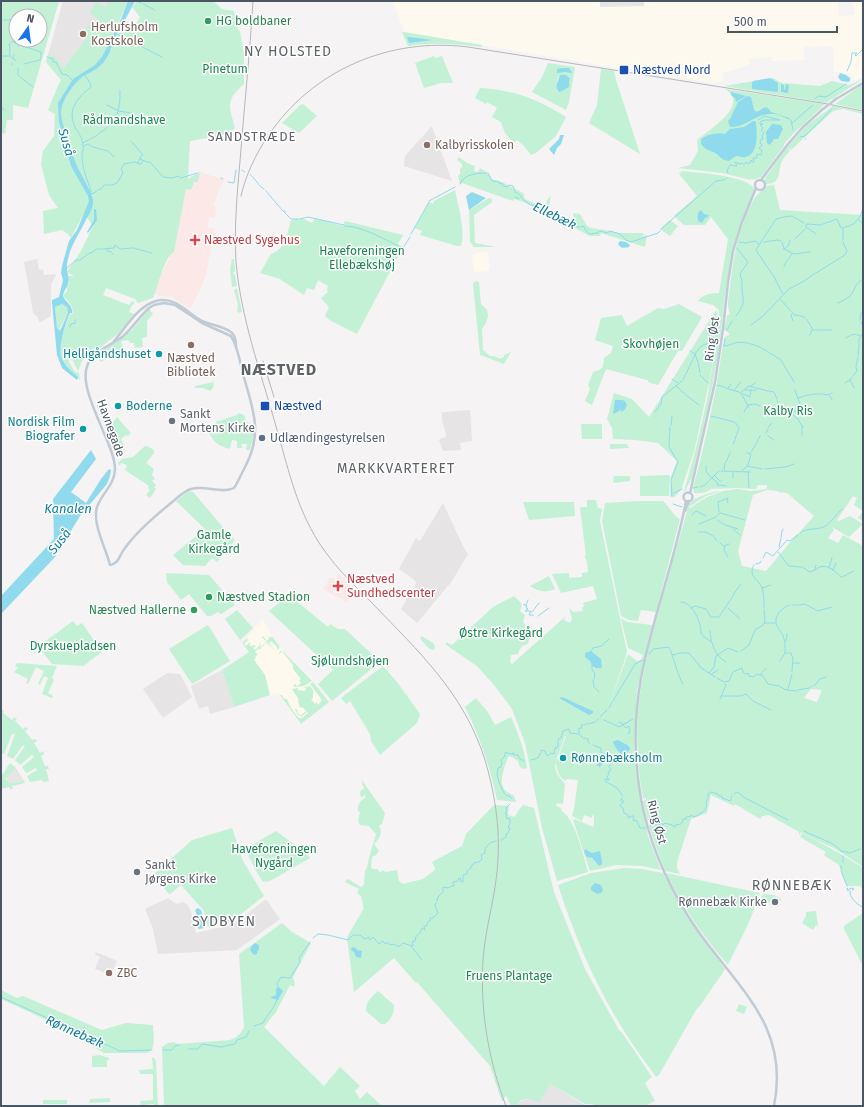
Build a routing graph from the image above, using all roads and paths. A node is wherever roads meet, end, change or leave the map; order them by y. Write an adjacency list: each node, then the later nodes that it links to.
1 (863, 82): 2 (main road, bridge)
2 (762, 181): 3 (main road); 3 (main road)
3 (757, 189): 12 (main road, Ring Øst)
4 (144, 307): 5 (main road); 6 (main road); 7 (main road)
5 (189, 313): 7 (main road); 8 (main road); 8 (main road)
6 (135, 316): 9 (main road); 10 (main road)
7 (136, 321): 9 (main road)
8 (224, 331): 11 (main road); 11 (main road)
9 (127, 332): 10 (main road)
10 (112, 343): 11 (main road, Havnegade)
11 (236, 350)
12 (689, 493): 13 (main road); 13 (main road)
13 (688, 501): 14 (main road, Ring Øst)
14 (774, 1106)

